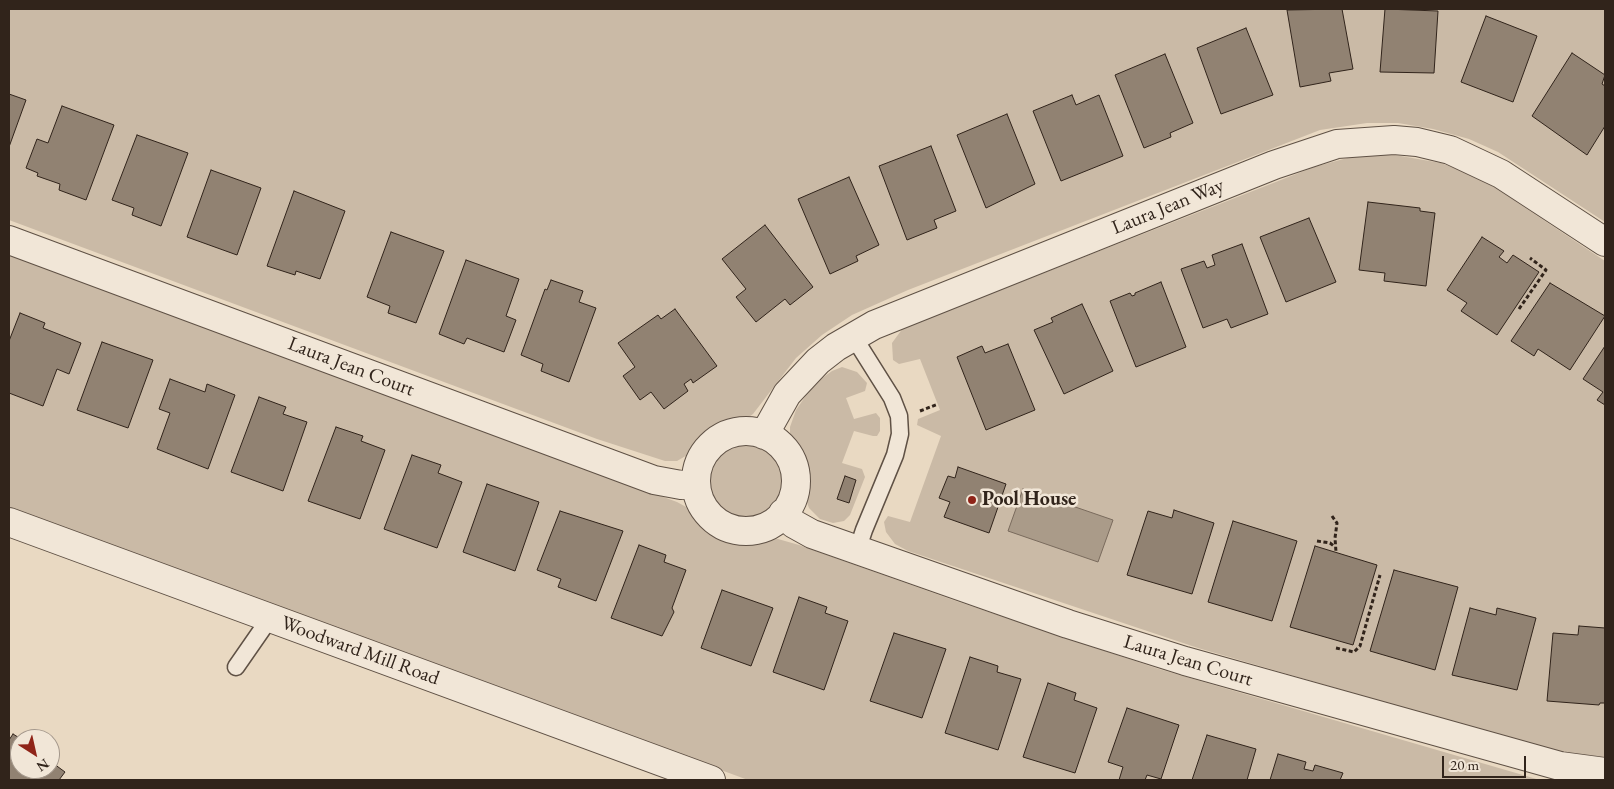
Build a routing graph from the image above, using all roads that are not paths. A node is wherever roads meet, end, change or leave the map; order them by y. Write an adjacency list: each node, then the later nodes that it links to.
1 (9, 240): 5 (street, Laura Jean Court)
2 (1605, 242): 3 (street, Laura Jean Way)
3 (853, 336): 4 (street, Laura Jean Way); 8 (lane)
4 (764, 435): 5 (street); 6 (street)
5 (696, 483): 6 (street)
6 (784, 514): 8 (street, Laura Jean Court)
7 (9, 522): 9 (street, Woodward Mill Road)
8 (857, 550): 11 (street, Laura Jean Court)
9 (270, 618): 10 (lane); 12 (street, Woodward Mill Road)
10 (236, 667)
11 (1605, 772)
12 (711, 780)

